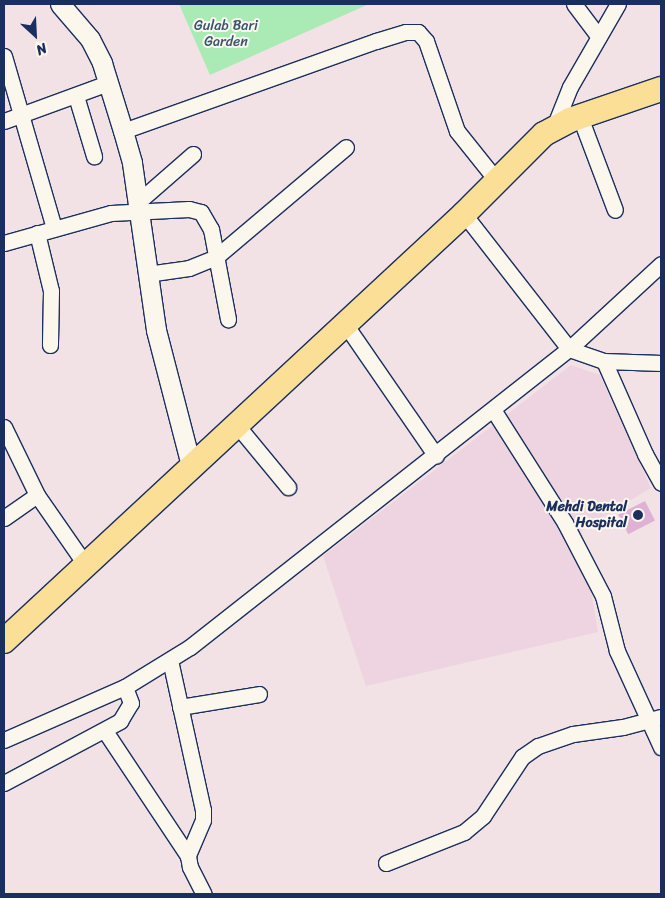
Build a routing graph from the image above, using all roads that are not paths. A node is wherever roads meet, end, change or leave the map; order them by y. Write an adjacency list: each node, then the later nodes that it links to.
1 (60, 4): 6 (street)
2 (574, 4): 4 (street)
3 (618, 4): 4 (street)
4 (599, 37): 12 (street)
5 (4, 56): 9 (street)
6 (108, 83): 8 (street); 13 (street)
7 (661, 89): 10 (main road)
8 (76, 96): 9 (street); 16 (street)
9 (22, 115): 11 (street); 21 (street)
10 (580, 117): 12 (main road); 19 (street)
11 (4, 121)
12 (554, 127): 17 (main road)
13 (123, 131): 17 (street); 18 (street)
14 (346, 147): 24 (street)
15 (193, 154): 18 (street)
16 (94, 156)
17 (497, 182): 20 (main road)
18 (139, 206): 21 (street); 24 (street); 26 (street)
19 (616, 210)
20 (464, 214): 28 (main road); 30 (street)
21 (54, 228): 22 (street)
22 (37, 233): 23 (street); 29 (street)
23 (4, 243)
24 (216, 257): 26 (street); 27 (street)
25 (661, 264): 30 (street)
26 (147, 274): 37 (street)
27 (228, 319)
28 (345, 324): 34 (main road); 36 (street)
29 (50, 345)
30 (570, 349): 31 (street); 33 (street)
31 (604, 361): 32 (street); 38 (street)
32 (661, 363)
33 (494, 411): 36 (street); 48 (street)
34 (236, 424): 37 (main road); 39 (street)
35 (4, 427): 40 (street)
36 (436, 456): 44 (street)
37 (192, 466): 42 (main road)
38 (661, 483)
39 (288, 487)
40 (38, 495): 41 (street); 42 (street)
41 (4, 518)
42 (85, 564): 43 (main road)
43 (4, 641)
44 (170, 660): 45 (street); 47 (street)
45 (125, 687): 49 (street); 50 (street)
46 (259, 694): 47 (street)
47 (180, 707): 53 (street)
48 (655, 719): 51 (street); 54 (street)
49 (105, 731): 52 (street); 53 (street)
50 (4, 740)
51 (661, 747)
52 (4, 783)
53 (188, 856): 55 (street)
54 (386, 863)
55 (204, 894)

